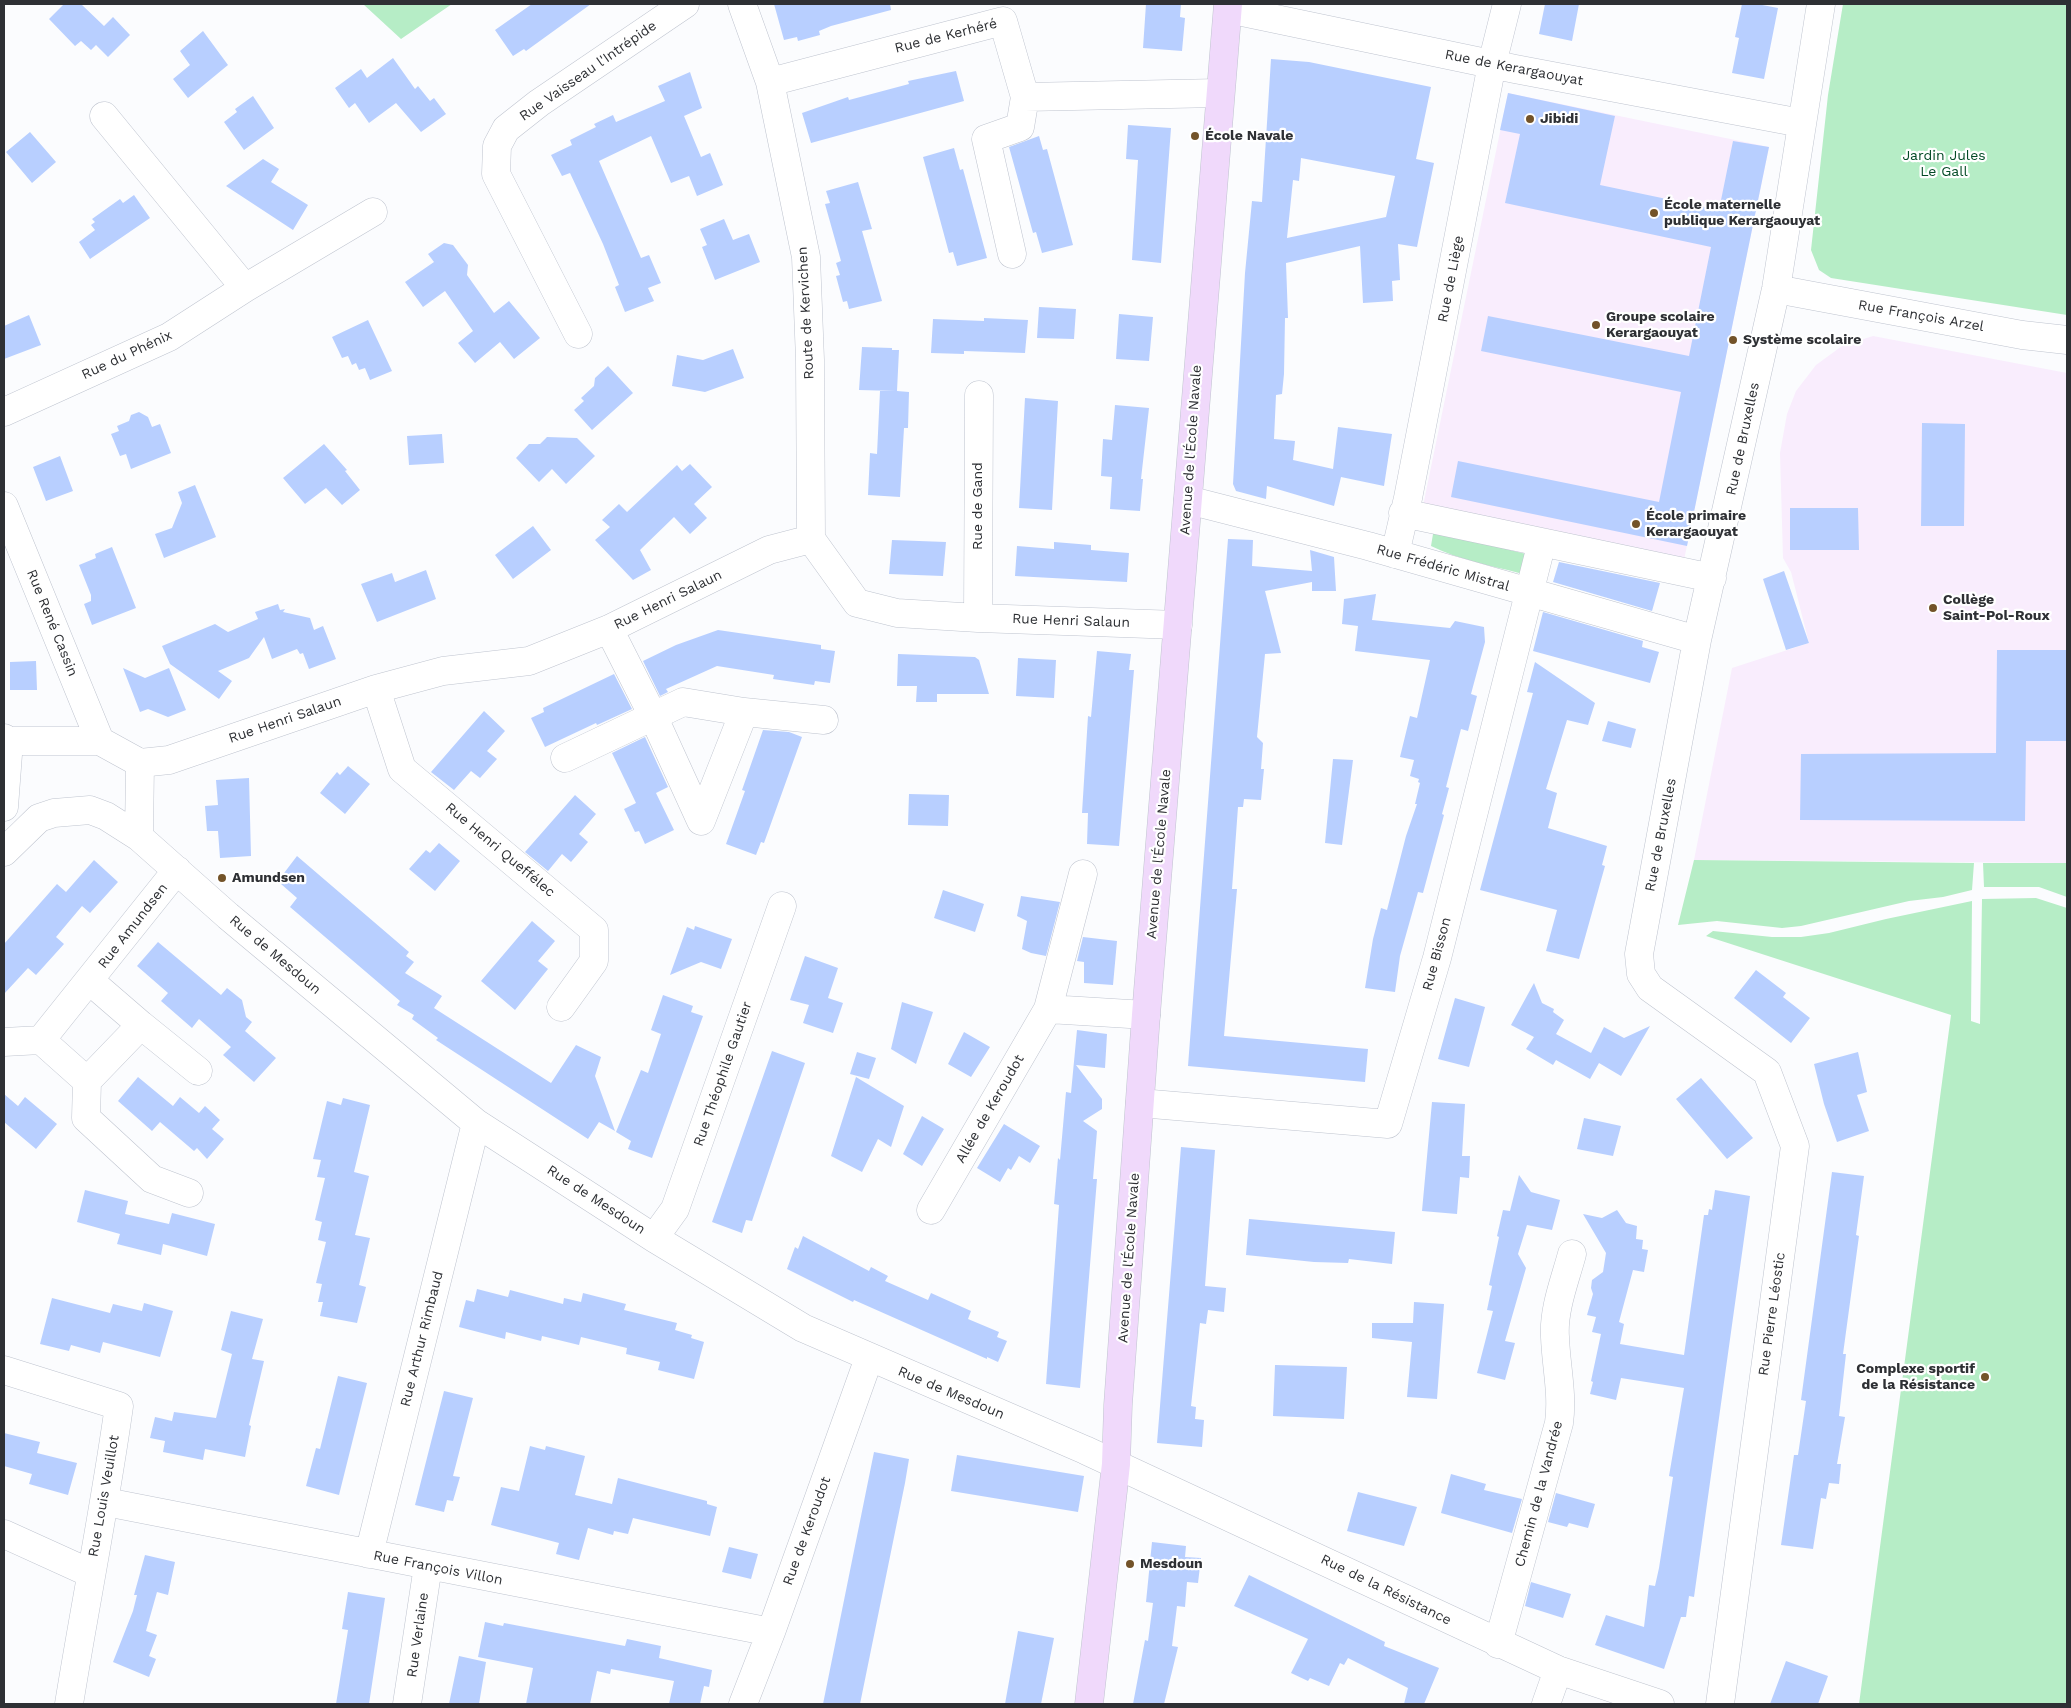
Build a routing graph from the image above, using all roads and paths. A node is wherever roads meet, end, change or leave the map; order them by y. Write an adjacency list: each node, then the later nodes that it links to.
1 (685, 4): 16 (street, Rue Vaisseau l'Intrépide)
2 (742, 4): 7 (street, Route de Kervichen)
3 (1507, 4): 6 (street, Rue de Liège)
4 (1821, 4): 11 (street, Rue de Bruxelles)
5 (1228, 6): 6 (street, Rue de Kerargaouyat); 8 (street, Avenue de l'École Navale)
6 (1492, 64): 11 (street, Rue de Kerargaouyat); 22 (street, Rue de Liège)
7 (770, 82): 9 (street, Rue de Kerhéré); 23 (street, Route de Kervichen)
8 (1219, 92): 9 (street); 20 (street, Avenue de l'École Navale)
9 (1025, 97): 13 (street)
10 (104, 116): 14 (street)
11 (1800, 123): 15 (street, Rue de Bruxelles)
12 (373, 212): 14 (street, Rue du Phénix)
13 (1012, 254)
14 (245, 288): 19 (street, Rue du Phénix)
15 (1776, 289): 17 (street, Rue François Arzel); 26 (street, Rue de Bruxelles)
16 (578, 334)
17 (2067, 340)
18 (979, 395): 28 (street, Rue de Gand)
19 (4, 412)
20 (1188, 500): 25 (street, Rue Frédéric Mistral); 29 (street, Avenue de l'École Navale)
21 (4, 506): 37 (street, Rue René Cassin)
22 (1403, 513): 24 (street); 25 (street, Rue de Liège)
23 (811, 539): 28 (street, Rue Henri Salaun); 30 (street, Rue Henri Salaun)
24 (1542, 542): 26 (street); 27 (street, Rue Bisson)
25 (1395, 554): 27 (street, Rue Frédéric Mistral)
26 (1712, 578): 31 (street, Rue de Bruxelles)
27 (1530, 593): 31 (street, Rue Frédéric Mistral); 56 (street, Rue Bisson)
28 (978, 618): 29 (street, Rue Henri Salaun)
29 (1178, 624): 50 (street, Avenue de l'École Navale)
30 (609, 629): 32 (street, Rue Henri Salaun); 34 (street)
31 (1697, 640): 47 (street, Rue de Bruxelles)
32 (376, 689): 39 (street, Rue Henri Salaun); 48 (street, Rue Henri Queffélec)
33 (744, 712): 34 (street); 34 (street); 35 (street)
34 (654, 718): 38 (street)
35 (824, 720)
36 (6, 740): 37 (street); 40 (street)
37 (100, 741): 39 (street)
38 (565, 758)
39 (140, 763): 41 (street)
40 (4, 807)
41 (139, 838): 42 (street, Rue de Mesdoun); 43 (street, Rue de Mesdoun)
42 (4, 852)
43 (177, 870): 46 (street, Rue Amundsen); 57 (street, Rue de Mesdoun)
44 (1083, 874): 49 (street, Allée de Keroudot)
45 (782, 906): 60 (street, Rue Théophile Gautier)
46 (90, 981): 51 (street, Rue Amundsen); 52 (street, Rue Amundsen)
47 (1650, 988): 79 (street, Rue Pierre Léostic)
48 (561, 1007)
49 (1048, 1009): 50 (street); 59 (street, Allée de Keroudot)
50 (1146, 1015): 56 (street, Avenue de l'École Navale)
51 (141, 1025): 54 (street, Rue Amundsen); 55 (street)
52 (41, 1040): 53 (street); 55 (street)
53 (4, 1042)
54 (198, 1071)
55 (87, 1081): 58 (street)
56 (1140, 1103): 64 (street, Avenue de l'École Navale)
57 (476, 1123): 60 (street, Rue de Mesdoun); 67 (street, Rue Arthur Rimbaud)
58 (189, 1193)
59 (931, 1210)
60 (654, 1238): 62 (street, Rue de Mesdoun)
61 (1572, 1254): 71 (street, Chemin de la Vandrée)
62 (870, 1358): 64 (street, Rue de Mesdoun); 70 (street, Rue de Keroudot)
63 (4, 1370): 65 (street, Rue Louis Veuillot)
64 (1116, 1464): 71 (street, Rue de la Résistance); 76 (street, Avenue de l'École Navale)
65 (106, 1502): 67 (street, Rue François Villon); 69 (street, Rue Louis Veuillot)
66 (4, 1534): 69 (street)
67 (369, 1554): 68 (street, Rue François Villon)
68 (428, 1566): 70 (street, Rue François Villon); 74 (street, Rue Verlaine)
69 (90, 1573): 73 (street, Rue Louis Veuillot)
70 (771, 1632): 75 (street, Rue de Keroudot)
71 (1498, 1644): 72 (street, Rue de la Résistance)
72 (1558, 1670): 77 (street); 78 (street, Rue de la Résistance)
73 (69, 1704)
74 (407, 1704)
75 (743, 1704)
76 (1089, 1704)
77 (1546, 1704)
78 (1660, 1704)
79 (1720, 1704)

